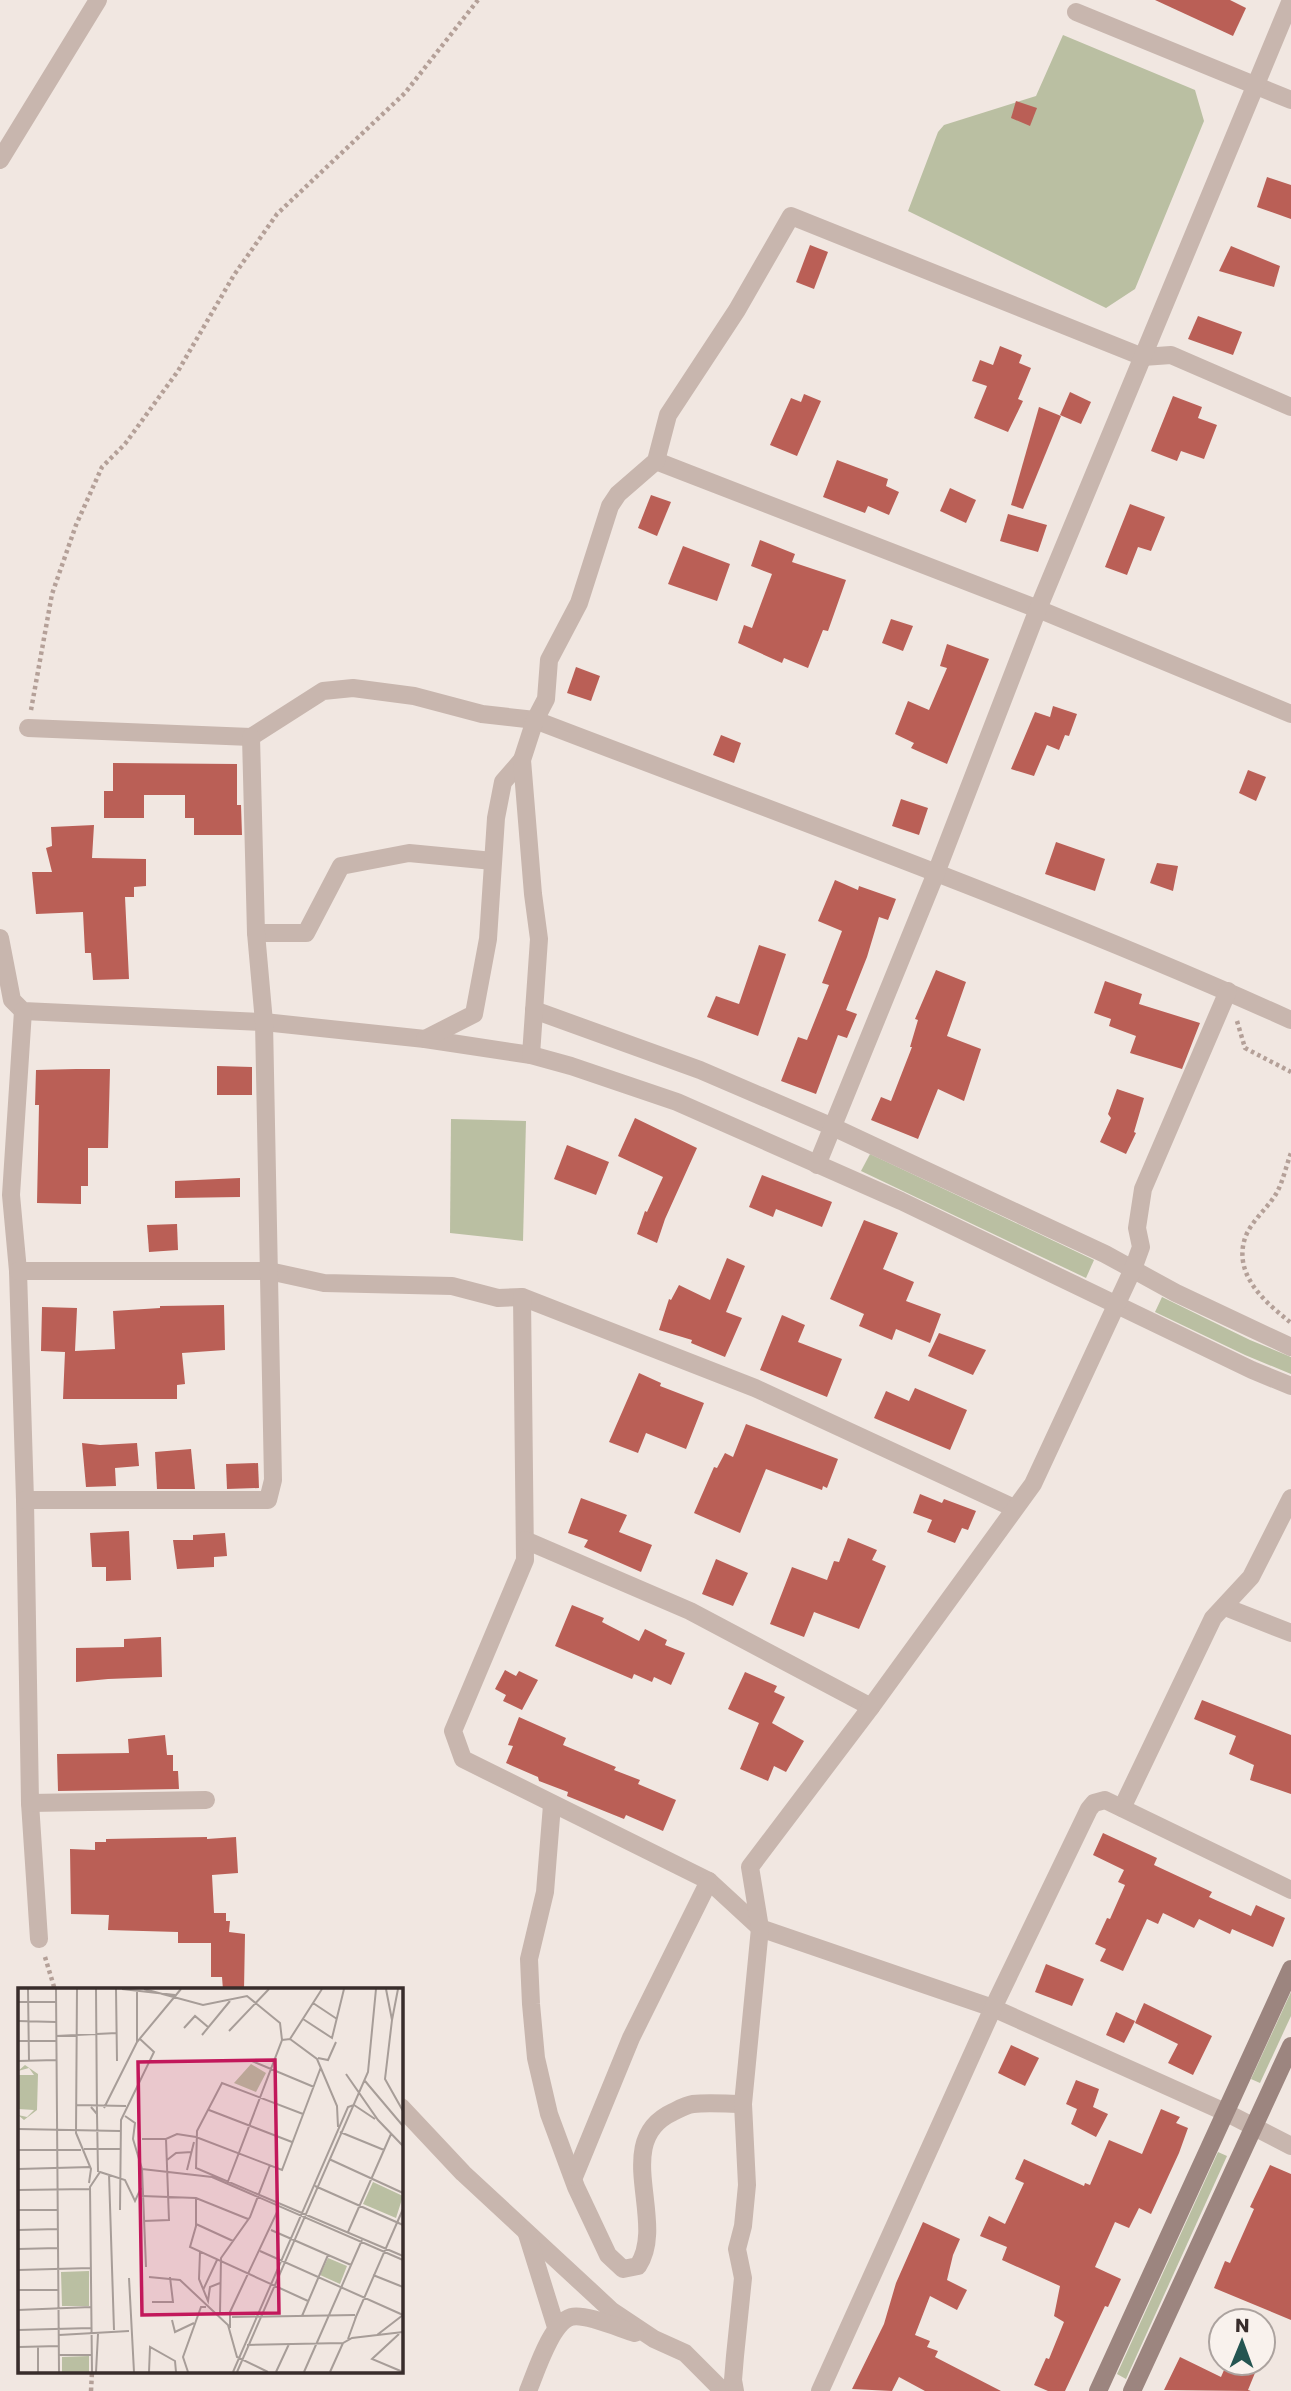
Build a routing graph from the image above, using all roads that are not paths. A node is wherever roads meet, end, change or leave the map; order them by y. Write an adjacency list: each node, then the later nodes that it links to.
1 (98, 0): 6 (street)
2 (1291, 1): 4 (street)
3 (1076, 12): 4 (street)
4 (1256, 85): 5 (street); 7 (street)
5 (1291, 100)
6 (0, 160)
7 (1143, 357): 8 (street); 9 (street); 10 (street)
8 (1291, 407)
9 (656, 461): 10 (street); 12 (street)
10 (1038, 609): 11 (street); 17 (street)
11 (1291, 714)
12 (536, 720): 14 (street); 15 (street); 17 (street)
13 (27, 728): 14 (street)
14 (251, 737): 18 (street)
15 (522, 760): 16 (street); 21 (street)
16 (493, 861): 18 (street); 25 (street)
17 (936, 873): 20 (street); 27 (street)
18 (256, 933): 24 (street)
19 (0, 938): 22 (street)
20 (1228, 991): 23 (street); 31 (street)
21 (534, 1010): 26 (street); 27 (street)
22 (23, 1011): 24 (street); 29 (street)
23 (1291, 1020)
24 (264, 1022): 25 (street); 33 (street)
25 (425, 1038): 26 (street)
26 (531, 1055): 28 (street)
27 (833, 1126): 28 (street); 31 (street)
28 (817, 1165): 35 (street)
29 (11, 1195): 30 (street); 32 (street)
30 (0, 1210)
31 (1133, 1269): 35 (street); 36 (street)
32 (18, 1271): 33 (street); 39 (street)
33 (269, 1271): 34 (street); 39 (street)
34 (522, 1297): 40 (street); 41 (street)
35 (1117, 1305): 37 (street); 40 (street)
36 (1291, 1347)
37 (1291, 1386)
38 (1291, 1498): 42 (street)
39 (25, 1500): 46 (street)
40 (1014, 1507): 44 (street)
41 (525, 1540): 44 (street); 47 (street)
42 (1225, 1607): 43 (street); 48 (street)
43 (1291, 1633)
44 (871, 1707): 51 (street)
45 (206, 1800): 46 (street)
46 (30, 1803): 52 (street)
47 (552, 1805): 49 (street); 61 (street)
48 (1122, 1808): 50 (street); 54 (street)
49 (709, 1881): 51 (street); 61 (street)
50 (1291, 1890)
51 (760, 1928): 54 (street); 56 (street)
52 (39, 1939)
53 (1291, 1969): 58 (street)
54 (993, 2008): 58 (street); 68 (street)
55 (1291, 2046): 59 (street)
56 (743, 2104): 61 (street); 67 (street)
57 (402, 2107): 62 (street)
58 (1227, 2113): 59 (street); 69 (street)
59 (1254, 2127): 60 (street); 70 (street)
60 (1291, 2146)
61 (574, 2177)
62 (527, 2232): 63 (street); 64 (street)
63 (556, 2327): 64 (street); 65 (street)
64 (654, 2339): 66 (street)
65 (528, 2391)
66 (723, 2391)
67 (735, 2391)
68 (820, 2391)
69 (1098, 2391)
70 (1132, 2391)

